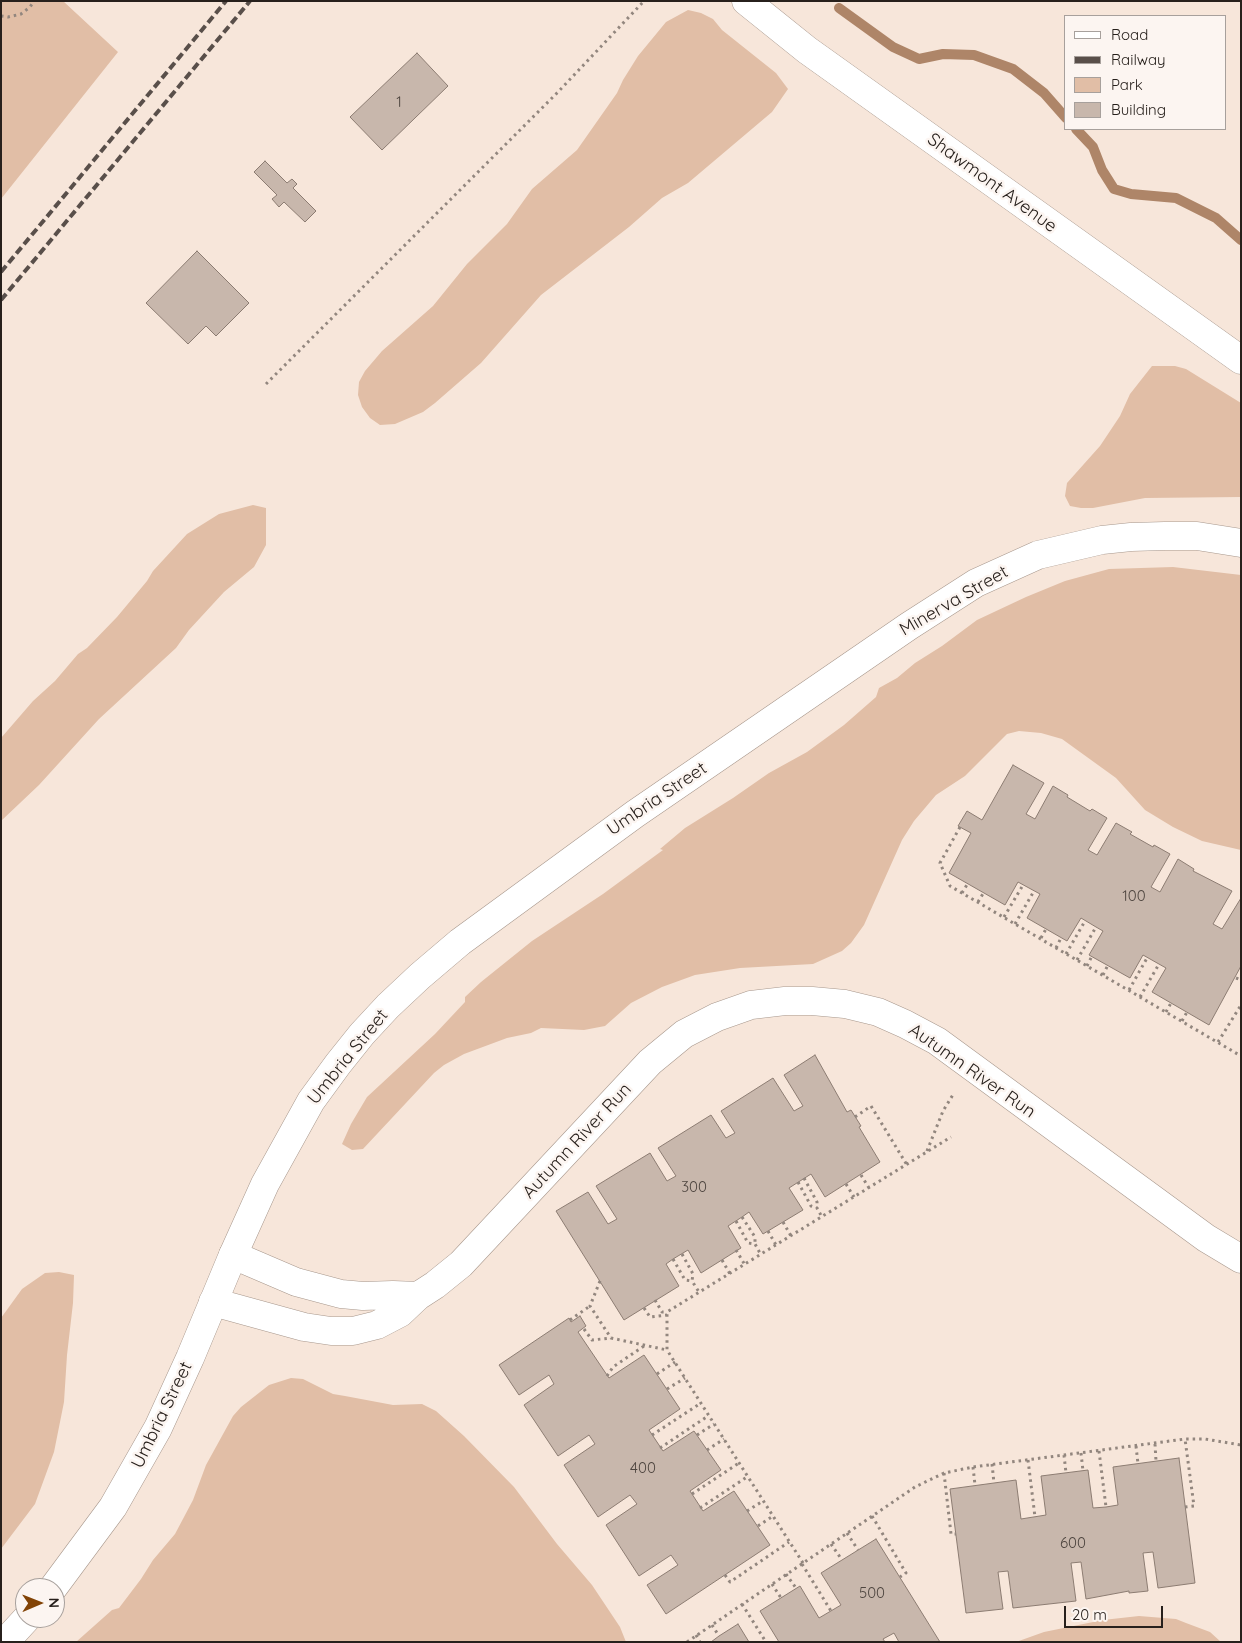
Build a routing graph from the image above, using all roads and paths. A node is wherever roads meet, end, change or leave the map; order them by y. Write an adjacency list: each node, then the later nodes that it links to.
1 (34, 1): 4 (path)
2 (644, 1): 6 (path)
3 (746, 1): 5 (main road, Shawmont Avenue)
4 (1, 16)
5 (1241, 360)
6 (266, 384)
7 (1241, 543): 8 (main road, Minerva Street)
8 (753, 734): 65 (main road, Umbria Street)
9 (960, 827): 14 (path)
10 (968, 883): 14 (path)
11 (1023, 885): 16 (path)
12 (1034, 891): 18 (path)
13 (984, 892): 15 (path)
14 (962, 893): 15 (path)
15 (978, 902): 16 (path)
16 (1004, 917): 18 (path)
17 (1085, 921): 24 (path)
18 (1015, 924): 21 (path)
19 (1096, 927): 27 (path)
20 (1046, 929): 21 (path)
21 (1041, 938): 23 (path)
22 (1061, 938): 23 (path)
23 (1056, 948): 24 (path)
24 (1066, 954): 27 (path)
25 (1092, 956): 29 (path)
26 (1147, 958): 34 (path)
27 (1077, 960): 29 (path)
28 (1159, 964): 35 (path)
29 (1087, 966): 31 (path)
30 (1108, 966): 31 (path)
31 (1103, 975): 34 (path)
32 (1236, 978): 33 (path)
33 (1241, 980)
34 (1129, 990): 35 (path)
35 (1140, 996): 38 (path)
36 (1171, 1003): 38 (path)
37 (1241, 1005): 41 (path)
38 (1166, 1012): 40 (path)
39 (1187, 1012): 40 (path)
40 (1182, 1021): 41 (path)
41 (1218, 1042): 42 (path)
42 (1241, 1056)
43 (954, 1093): 46 (path)
44 (855, 1116): 47 (path)
45 (951, 1137): 46 (path)
46 (926, 1153): 47 (path)
47 (907, 1165): 52 (path)
48 (861, 1174): 52 (path)
49 (804, 1178): 54 (path)
50 (798, 1182): 54 (path)
51 (846, 1184): 53 (path)
52 (869, 1188): 53 (path)
53 (854, 1197): 56 (path)
54 (817, 1208): 56 (path)
55 (742, 1217): 61 (path)
56 (822, 1217): 60 (path)
57 (736, 1221): 61 (path)
58 (783, 1222): 60 (path)
59 (768, 1231): 62 (path)
60 (791, 1236): 62 (path)
61 (755, 1244): 66 (path)
62 (776, 1245): 66 (path)
63 (736, 1250): 70 (path)
64 (682, 1254): 72 (path)
65 (233, 1255): 75 (main road); 77 (main road, Umbria Street)
66 (761, 1255): 70 (path)
67 (673, 1259): 72 (path)
68 (1241, 1259): 75 (main road, Autumn River Run)
69 (722, 1260): 71 (path)
70 (745, 1265): 71 (path)
71 (730, 1274): 74 (path)
72 (692, 1281): 74 (path)
73 (600, 1282): 78 (path)
74 (699, 1292): 80 (path)
75 (418, 1296): 77 (main road, Autumn River Run)
76 (656, 1300): 80 (path)
77 (213, 1302): 138 (main road, Umbria Street)
78 (590, 1306): 81 (path); 83 (path)
79 (644, 1308): 80 (path)
80 (667, 1314): 85 (path)
81 (570, 1320)
82 (584, 1328): 83 (path)
83 (611, 1338): 84 (path)
84 (645, 1345): 85 (path); 88 (path)
85 (667, 1350): 86 (path)
86 (675, 1362): 87 (path); 89 (path)
87 (657, 1374)
88 (608, 1376)
89 (685, 1378): 90 (path); 91 (path)
90 (667, 1390)
91 (701, 1403): 92 (path); 94 (path)
92 (708, 1416): 93 (path); 101 (path)
93 (714, 1424): 95 (path); 96 (path)
94 (652, 1435)
95 (697, 1435)
96 (724, 1439): 102 (path); 108 (path)
97 (1185, 1439): 98 (path); 99 (path); 121 (path)
98 (1155, 1444): 100 (path); 107 (path)
99 (1241, 1445)
100 (1136, 1446): 103 (path); 110 (path)
101 (660, 1448)
102 (707, 1450)
103 (1099, 1451): 104 (path); 120 (path)
104 (1081, 1453): 105 (path); 112 (path)
105 (1064, 1455): 106 (path); 114 (path)
106 (1028, 1460): 109 (path); 126 (path)
107 (1156, 1461)
108 (739, 1463): 115 (path); 118 (path)
109 (992, 1464): 111 (path); 116 (path)
110 (1138, 1464)
111 (973, 1467): 113 (path); 117 (path)
112 (1083, 1471)
113 (944, 1473): 125 (path); 129 (path)
114 (1066, 1473)
115 (747, 1476): 119 (path); 122 (path)
116 (994, 1483)
117 (975, 1485)
118 (692, 1494)
119 (763, 1501): 123 (path); 124 (path)
120 (1106, 1506)
121 (1185, 1507)
122 (700, 1508)
123 (747, 1511)
124 (773, 1516): 127 (path); 130 (path)
125 (872, 1516): 128 (path); 137 (path)
126 (1035, 1517)
127 (758, 1526)
128 (847, 1533): 131 (path); 132 (path)
129 (956, 1534)
130 (789, 1542): 134 (path); 136 (path)
131 (831, 1544): 133 (path); 134 (path)
132 (858, 1550)
133 (842, 1560)
134 (802, 1563): 135 (path); 143 (path)
135 (786, 1574): 139 (path); 140 (path)
136 (725, 1575)
137 (900, 1577)
138 (60, 1578)
139 (772, 1584): 141 (path); 142 (path)
140 (796, 1588)
141 (781, 1598)
142 (742, 1604): 144 (path); 151 (path)
143 (831, 1611)
144 (712, 1625): 146 (path); 147 (path)
145 (18, 1628): 148 (main road)
146 (696, 1635): 149 (path); 150 (path)
147 (720, 1636)
148 (5, 1642)
149 (687, 1642)
150 (700, 1642)
151 (766, 1642)

